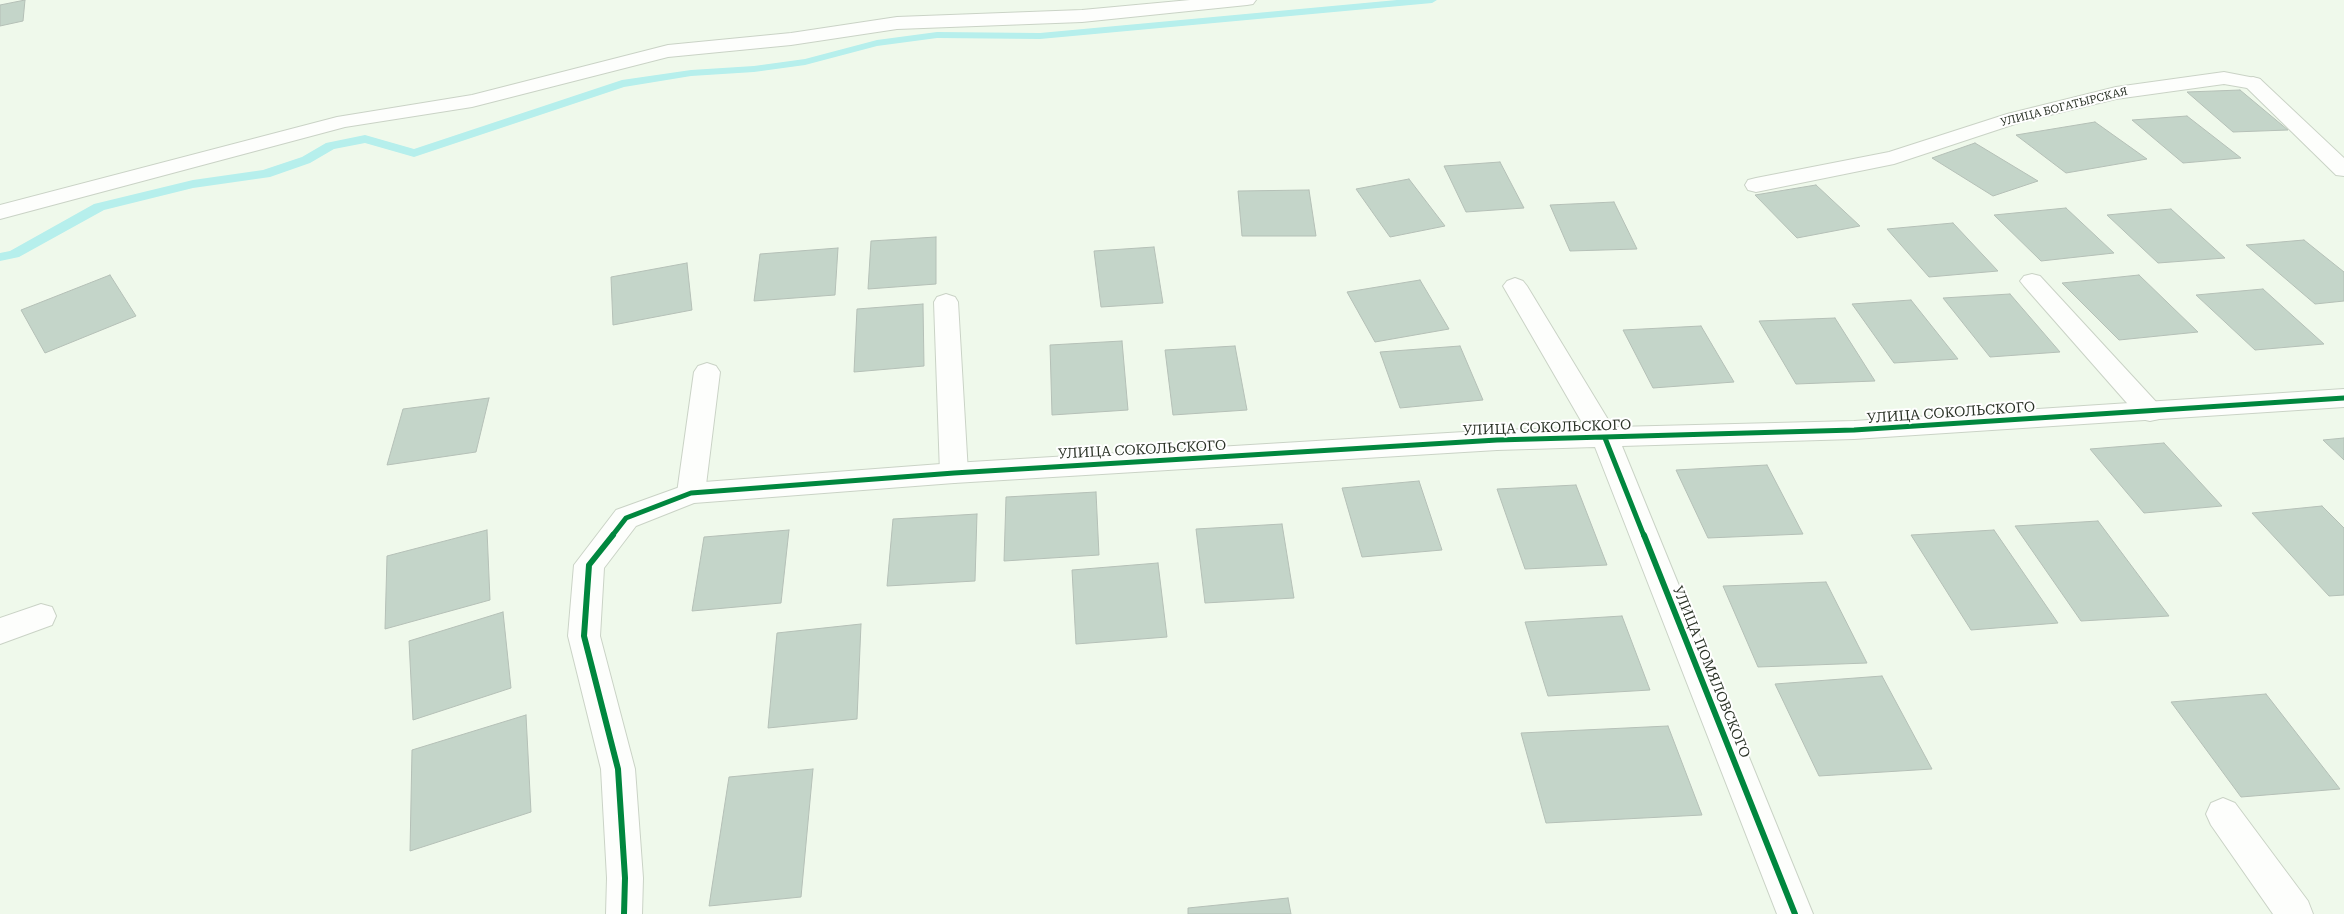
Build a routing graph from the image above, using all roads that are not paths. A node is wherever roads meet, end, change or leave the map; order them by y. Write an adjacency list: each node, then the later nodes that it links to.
1 (1248, 0): 4 (street)
2 (2344, 170): 3 (street, УЛИЦА БОГАТЫРСКАЯ)
3 (1756, 185)
4 (0, 212)
5 (2032, 281): 10 (street)
6 (1515, 286): 11 (street, УЛИЦА ПОМЯЛОВСКОГО)
7 (946, 302): 12 (street)
8 (708, 372): 13 (street)
9 (2344, 398): 10 (street, УЛИЦА СОКОЛЬСКОГО)
10 (2150, 412): 11 (street, УЛИЦА СОКОЛЬСКОГО)
11 (1605, 438): 12 (street, УЛИЦА СОКОЛЬСКОГО); 18 (street, УЛИЦА ПОМЯЛОВСКОГО)
12 (954, 473): 13 (street, УЛИЦА СОКОЛЬСКОГО)
13 (691, 493): 17 (street, УЛИЦА СОКОЛЬСКОГО)
14 (41, 616): 15 (street)
15 (0, 631)
16 (2223, 814): 19 (street)
17 (624, 914)
18 (1795, 914)
19 (2295, 914)

